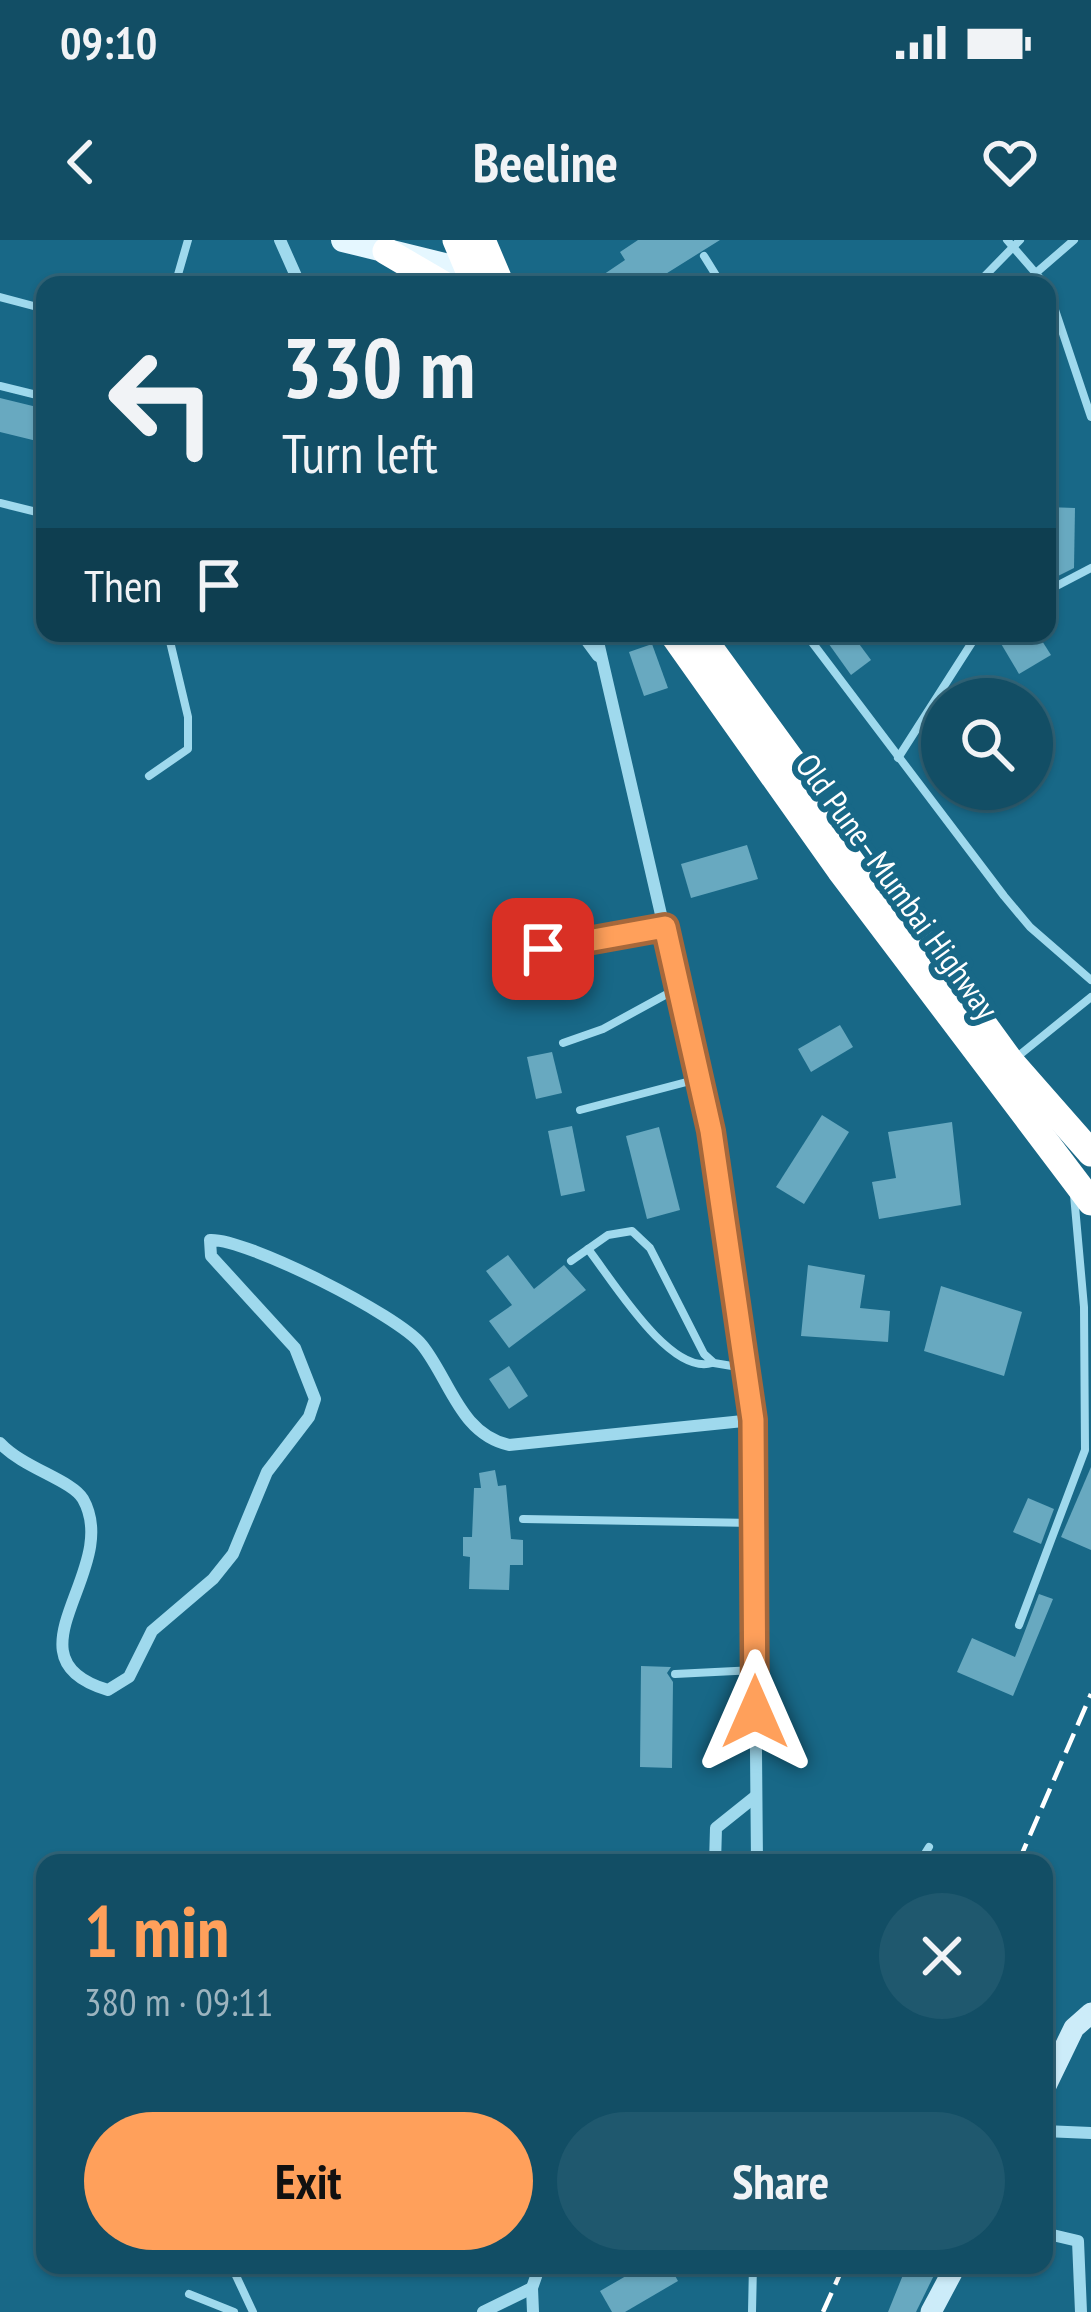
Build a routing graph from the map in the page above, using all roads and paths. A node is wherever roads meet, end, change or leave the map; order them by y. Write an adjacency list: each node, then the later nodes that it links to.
1 (188, 240): 11 (lane)
2 (280, 240): 12 (street)
3 (343, 240): 7 (main road)
4 (456, 240): 9 (highway)
5 (1074, 240): 10 (lane)
6 (1014, 242): 10 (lane); 14 (lane)
7 (399, 245): 9 (highway)
8 (704, 256): 13 (lane)
9 (477, 271)
10 (1037, 272): 15 (lane)
11 (178, 276)
12 (296, 276)
13 (716, 276)
14 (984, 276)
15 (1040, 276)
16 (0, 297): 17 (lane)
17 (36, 307)
18 (1056, 313): 21 (lane)
19 (0, 386): 20 (lane)
20 (36, 395)
21 (1091, 417)
22 (0, 502): 23 (lane)
23 (36, 512)
24 (1091, 568): 25 (lane)
25 (1056, 586)
26 (170, 642): 35 (lane)
27 (587, 642): 33 (street)
28 (598, 642): 33 (street)
29 (678, 642): 42 (highway, Old Pune–Mumbai Highway)
30 (705, 642): 42 (highway, Old Pune–Mumbai Highway)
31 (812, 642): 34 (lane)
32 (972, 642): 34 (lane)
33 (604, 665): 36 (street)
34 (898, 758): 38 (lane)
35 (149, 776)
36 (665, 927): 37 (lane); 39 (street)
37 (543, 949)
38 (1091, 980)
39 (679, 988): 41 (lane); 43 (street)
40 (1091, 997): 42 (lane)
41 (563, 1042)
42 (1002, 1070): 45 (highway, Old Pune–Mumbai Highway); 46 (highway, Old Pune–Mumbai Highway)
43 (699, 1079): 44 (lane); 51 (street)
44 (580, 1109)
45 (1091, 1153)
46 (1072, 1177): 47 (highway, Old Pune–Mumbai Highway); 56 (lane)
47 (1091, 1202)
48 (588, 1250): 49 (lane); 50 (lane); 50 (lane)
49 (572, 1261)
50 (714, 1363): 51 (lane)
51 (746, 1368): 52 (street)
52 (753, 1420): 53 (street); 55 (street)
53 (0, 1443)
54 (523, 1519): 55 (lane)
55 (754, 1523): 57 (street)
56 (1019, 1625)
57 (755, 1670): 58 (lane); 59 (street)
58 (675, 1674)
59 (756, 1796): 61 (street); 62 (street)
60 (929, 1847): 63 (lane)
61 (716, 1854)
62 (757, 1854)
63 (925, 1854)
64 (1091, 2013): 65 (street)
65 (1053, 2071)
66 (1053, 2131): 67 (street)
67 (1091, 2133)
68 (1053, 2235): 81 (street)
69 (235, 2274): 76 (lane)
70 (537, 2274): 73 (street)
71 (753, 2274): 79 (lane)
72 (951, 2274): 80 (street)
73 (532, 2288): 77 (street); 78 (street)
74 (189, 2294): 75 (lane)
75 (234, 2312)
76 (253, 2312)
77 (483, 2312)
78 (533, 2312)
79 (752, 2312)
80 (931, 2312)
81 (1082, 2312)

